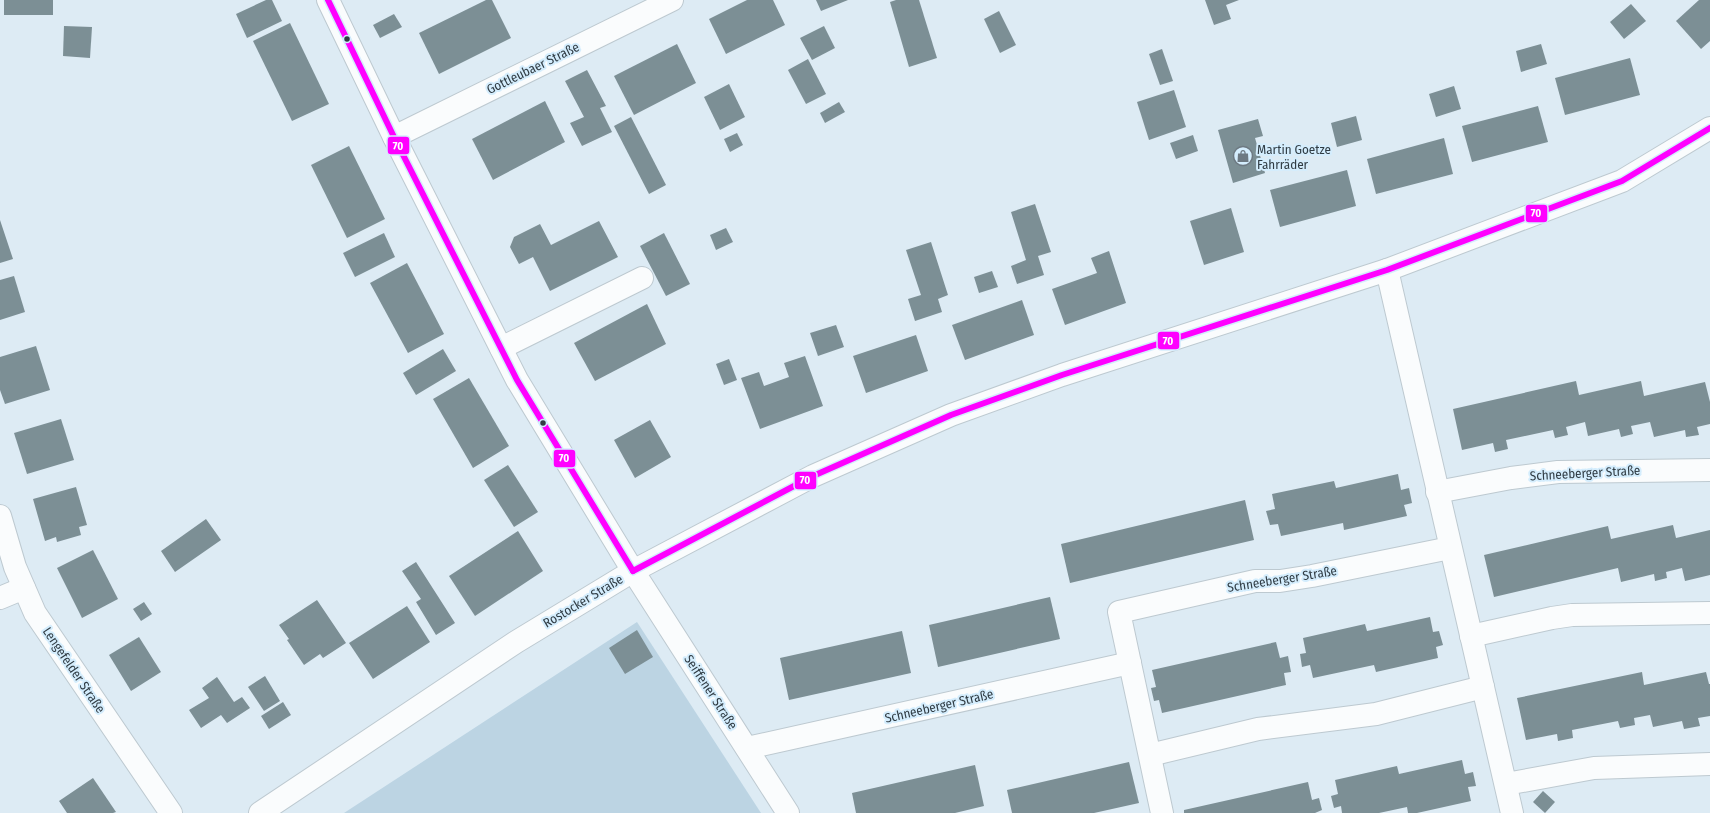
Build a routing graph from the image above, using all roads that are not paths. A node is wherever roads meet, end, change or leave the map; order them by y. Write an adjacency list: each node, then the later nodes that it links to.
1 (328, 0): 4 (street, Seiffener Straße)
2 (672, 0): 4 (street, Gottleubaer Straße)
3 (1710, 128): 5 (street, Rostocker Straße)
4 (394, 137): 7 (street, Seiffener Straße)
5 (1387, 270): 9 (street); 12 (street, Rostocker Straße)
6 (642, 278): 7 (street)
7 (501, 348): 12 (street, Seiffener Straße)
8 (1710, 470): 9 (street, Schneeberger Straße)
9 (1437, 492): 11 (street)
10 (0, 516): 13 (street, Lengefelder Straße)
11 (1450, 548): 16 (street); 17 (street, Schneeberger Straße)
12 (634, 571): 19 (street, Seiffener Straße); 24 (street, Rostocker Straße)
13 (24, 588): 14 (street); 23 (street, Lengefelder Straße)
14 (0, 598)
15 (1710, 613): 16 (street)
16 (1470, 636): 18 (street)
17 (1130, 663): 19 (street, Schneeberger Straße); 20 (street, Schneeberger Straße)
18 (1483, 687): 20 (street); 22 (street)
19 (748, 748): 25 (street, Seiffener Straße)
20 (1150, 755): 26 (street, Schneeberger Straße)
21 (1710, 764): 22 (street)
22 (1506, 784): 27 (street)
23 (171, 813)
24 (260, 813)
25 (788, 813)
26 (1162, 813)
27 (1512, 813)

